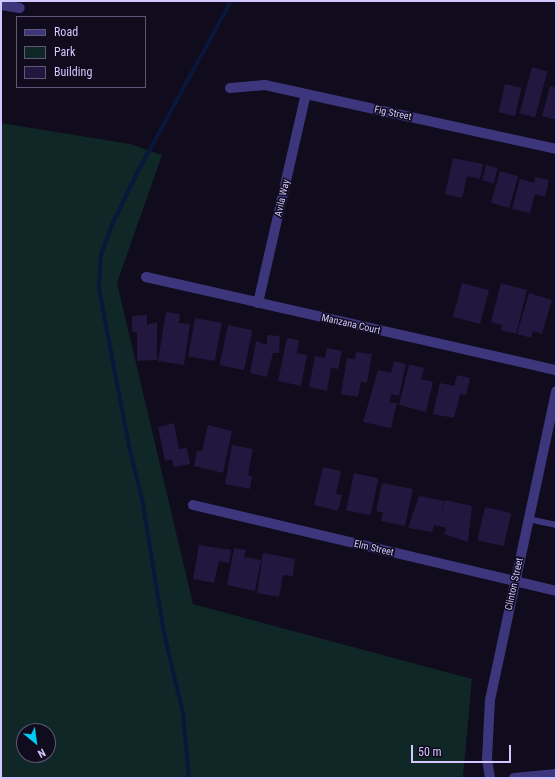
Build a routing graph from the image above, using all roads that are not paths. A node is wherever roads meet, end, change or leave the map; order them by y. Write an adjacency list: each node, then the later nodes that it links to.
1 (1, 5): 2 (street)
2 (20, 8)
3 (230, 88): 4 (street, Fig Street)
4 (306, 94): 5 (street, Fig Street); 7 (street, Avila Way)
5 (556, 149)
6 (146, 277): 7 (street, Manzana Court)
7 (258, 303): 8 (street, Manzana Court)
8 (556, 370)
9 (556, 391): 11 (street, Clinton Street)
10 (193, 505): 13 (street, Elm Street)
11 (528, 519): 12 (lane); 13 (street, Clinton Street)
12 (556, 525)
13 (515, 581): 14 (street, Elm Street); 16 (street, Clinton Street)
14 (556, 591)
15 (556, 774): 17 (street)
16 (490, 778)
17 (514, 778)

